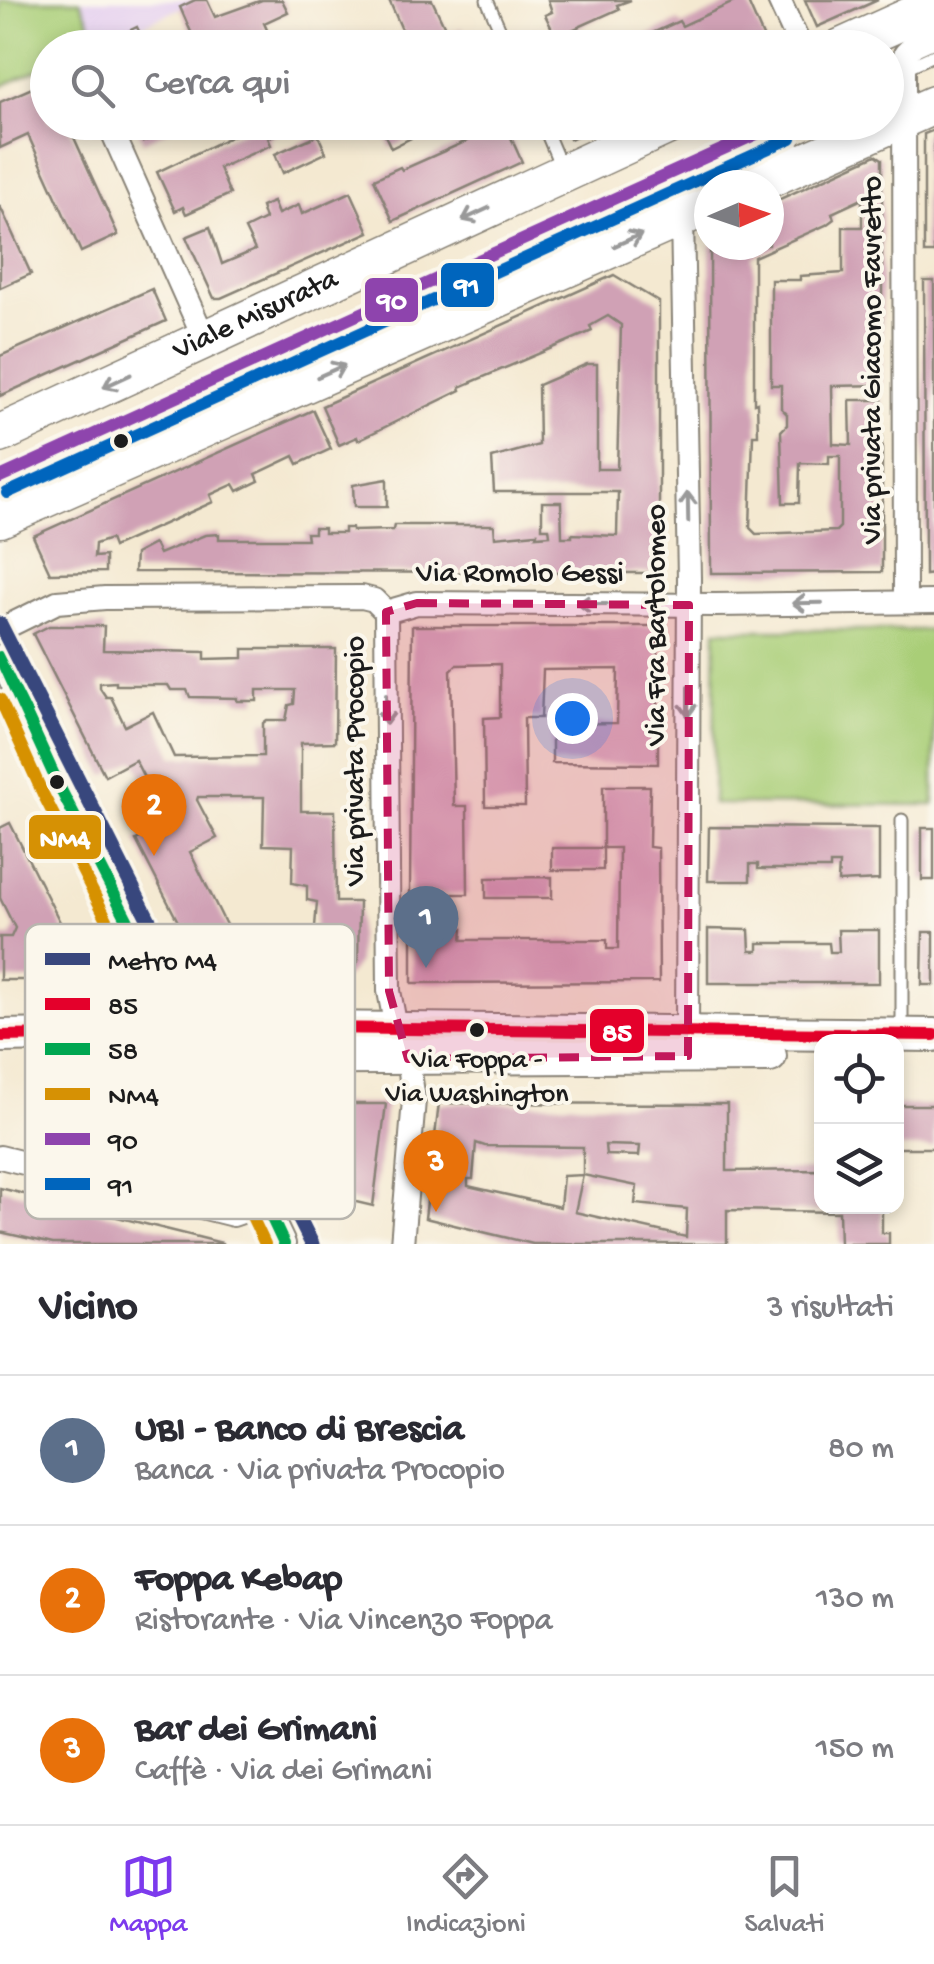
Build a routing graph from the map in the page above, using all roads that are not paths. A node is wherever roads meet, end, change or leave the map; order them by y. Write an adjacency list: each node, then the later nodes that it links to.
1 (487, 0): 4 (lane)
2 (779, 0): 5 (street)
3 (934, 6): 6 (main road)
4 (500, 30)
5 (793, 30)
6 (881, 30)
7 (934, 36): 9 (street)
8 (934, 55): 10 (lane)
9 (904, 56)
10 (904, 70)
11 (904, 88): 12 (street)
12 (919, 111): 26 (street, Via privata Giacomo Favretto)
13 (116, 140): 22 (street)
14 (550, 140): 18 (lane)
15 (634, 140): 18 (main road, Viale Misurata)
16 (744, 140): 24 (lane, Viale Misurata)
17 (854, 140): 19 (main road)
18 (564, 172): 22 (main road, Viale Misurata, one-way to 22)
19 (784, 172)
20 (694, 211): 25 (main road, one-way to 20)
21 (694, 260): 28 (street, Via Fra Bartolomeo, one-way to 21)
22 (205, 340): 23 (main road, Viale Misurata, one-way to 23)
23 (0, 434)
24 (0, 477)
25 (0, 518)
26 (905, 602): 27 (street, Via Romolo Gessi); 28 (street, Via Romolo Gessi, one-way to 28)
27 (934, 602)
28 (689, 605): 29 (street, Via Romolo Gessi, one-way to 29); 38 (street, Via Fra Bartolomeo, one-way to 38)
29 (386, 612): 30 (street, Via Romolo Gessi); 37 (street, Via privata Procopio, one-way to 37)
30 (0, 630)
31 (0, 657): 33 (street)
32 (902, 820): 39 (lane)
33 (129, 924)
34 (0, 1036): 35 (street)
35 (25, 1036)
36 (355, 1043): 37 (street)
37 (402, 1043): 38 (street); 47 (street, Via privata Procopio)
38 (688, 1045): 39 (street); 41 (street)
39 (914, 1048)
40 (25, 1054): 42 (street)
41 (814, 1055)
42 (0, 1056)
43 (0, 1157): 44 (street)
44 (25, 1163)
45 (272, 1219): 46 (street)
46 (284, 1244)
47 (402, 1244)

